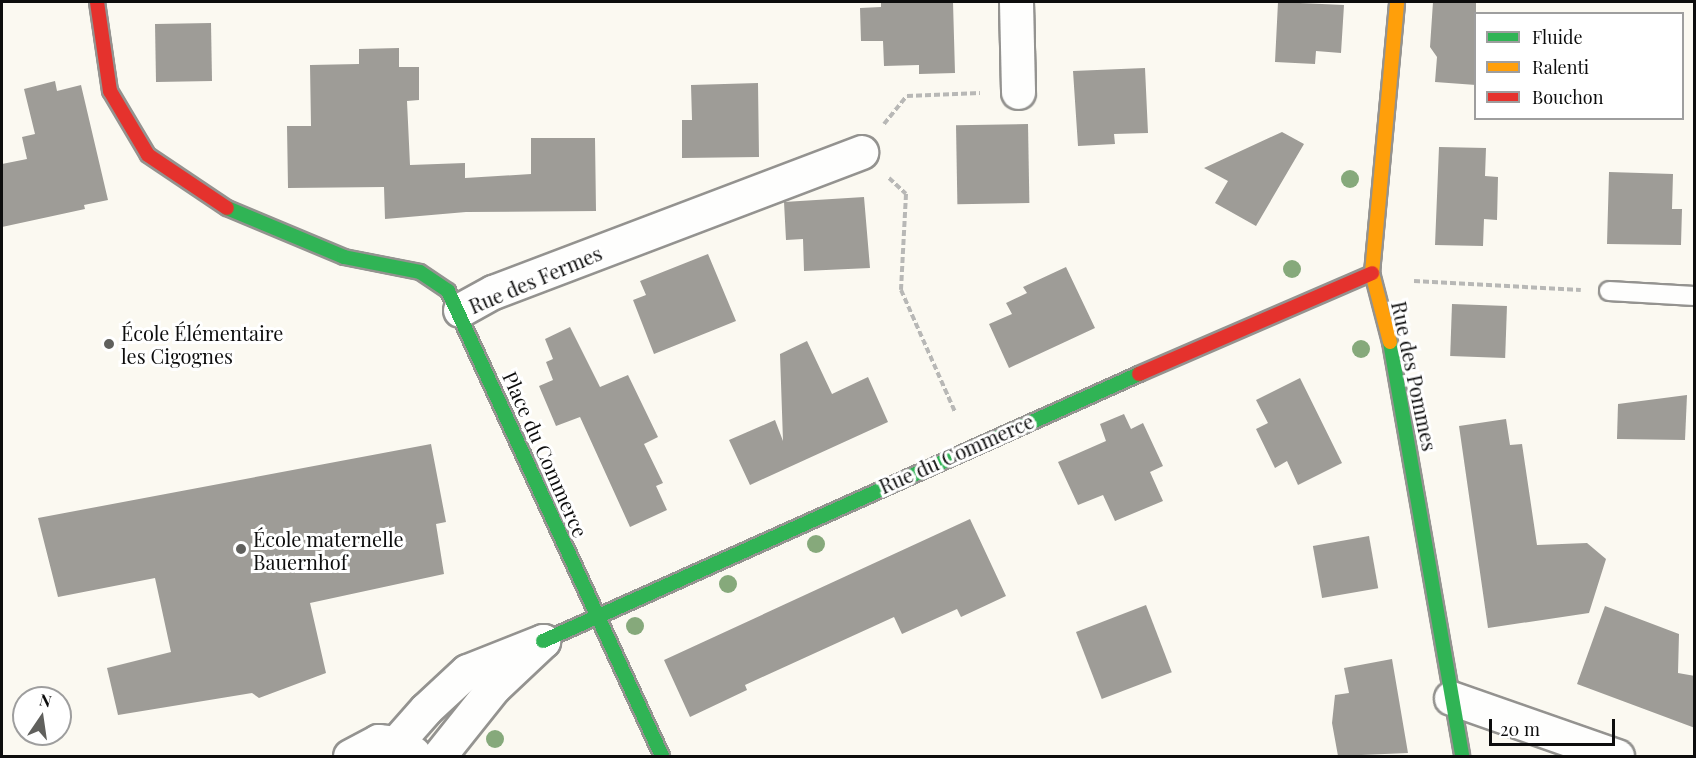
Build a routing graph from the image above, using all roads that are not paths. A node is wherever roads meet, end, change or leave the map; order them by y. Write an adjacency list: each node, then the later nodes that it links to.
1 (97, 2): 9 (street, Rue des Fermes)
2 (1016, 2): 4 (street)
3 (1397, 2): 6 (street, Rue des Pommes)
4 (1018, 92)
5 (861, 152): 9 (street, Rue des Fermes)
6 (1372, 273): 10 (street, Rue du Commerce); 12 (street, Rue des Pommes)
7 (1609, 291): 8 (lane)
8 (1695, 296)
9 (460, 310): 10 (street, Place du Commerce)
10 (596, 614): 11 (street, Rue du Commerce); 16 (street, Place du Commerce)
11 (543, 641): 13 (street, Rue du Commerce); 15 (street, Rue du Commerce)
12 (1451, 698): 17 (street, Rue des Pommes); 18 (street)
13 (407, 750): 14 (street, Rue du Commerce)
14 (350, 756)
15 (439, 756)
16 (662, 756)
17 (1462, 756)
18 (1617, 756)

